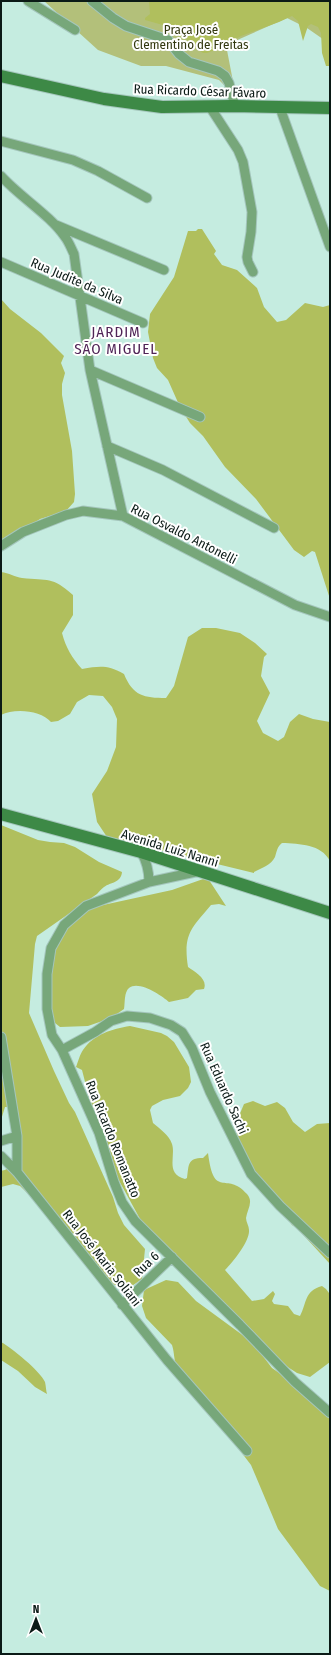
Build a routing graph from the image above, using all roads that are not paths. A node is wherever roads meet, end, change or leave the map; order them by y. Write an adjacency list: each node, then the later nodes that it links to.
1 (28, 1): 3 (street)
2 (92, 1): 5 (street)
3 (75, 30)
4 (1, 76): 6 (street, Rua Ricardo César Fávaro)
5 (235, 106): 6 (street, Rua Ricardo César Fávaro); 7 (street, Rua Ricardo César Fávaro)
6 (210, 107): 16 (street)
7 (280, 108): 8 (street, Rua Ricardo César Fávaro); 13 (street)
8 (330, 108)
9 (1, 141): 11 (street)
10 (1, 176): 12 (street)
11 (147, 198)
12 (53, 224): 15 (street); 17 (street)
13 (330, 247)
14 (1, 262): 17 (street, Rua Judite da Silva)
15 (164, 270)
16 (254, 272)
17 (79, 296): 18 (street, Rua Judite da Silva); 19 (street)
18 (143, 324)
19 (90, 370): 20 (street); 21 (street)
20 (200, 417)
21 (107, 446): 22 (street); 23 (street)
22 (123, 516): 24 (street, Rua Osvaldo Antonelli); 25 (street, Rua Osvaldo Antonelli)
23 (274, 528)
24 (1, 546)
25 (330, 617)
26 (1, 814): 27 (street, Avenida Luiz Nanni)
27 (141, 852): 28 (street, Avenida Luiz Nanni); 31 (street)
28 (168, 861): 29 (street, Avenida Luiz Nanni); 30 (street)
29 (200, 871): 30 (street, Rua Ricardo Romanatto); 32 (street, Avenida Luiz Nanni)
30 (166, 878): 31 (street, Rua Ricardo Romanatto)
31 (149, 882): 34 (street, Rua Ricardo Romanatto)
32 (330, 913)
33 (1, 1037): 35 (street)
34 (62, 1050): 39 (street, Rua Eduardo Sachi); 40 (street, Rua Ricardo Romanatto)
35 (17, 1136): 36 (street); 38 (street)
36 (1, 1140)
37 (1, 1156): 38 (street, Rua José Maria Soliani)
38 (17, 1172): 41 (street, Rua José Maria Soliani)
39 (330, 1253)
40 (172, 1257): 41 (street, Rua 6); 42 (street, Rua Ricardo Romanatto)
41 (122, 1305): 43 (street, Rua José Maria Soliani)
42 (330, 1413)
43 (247, 1451)

